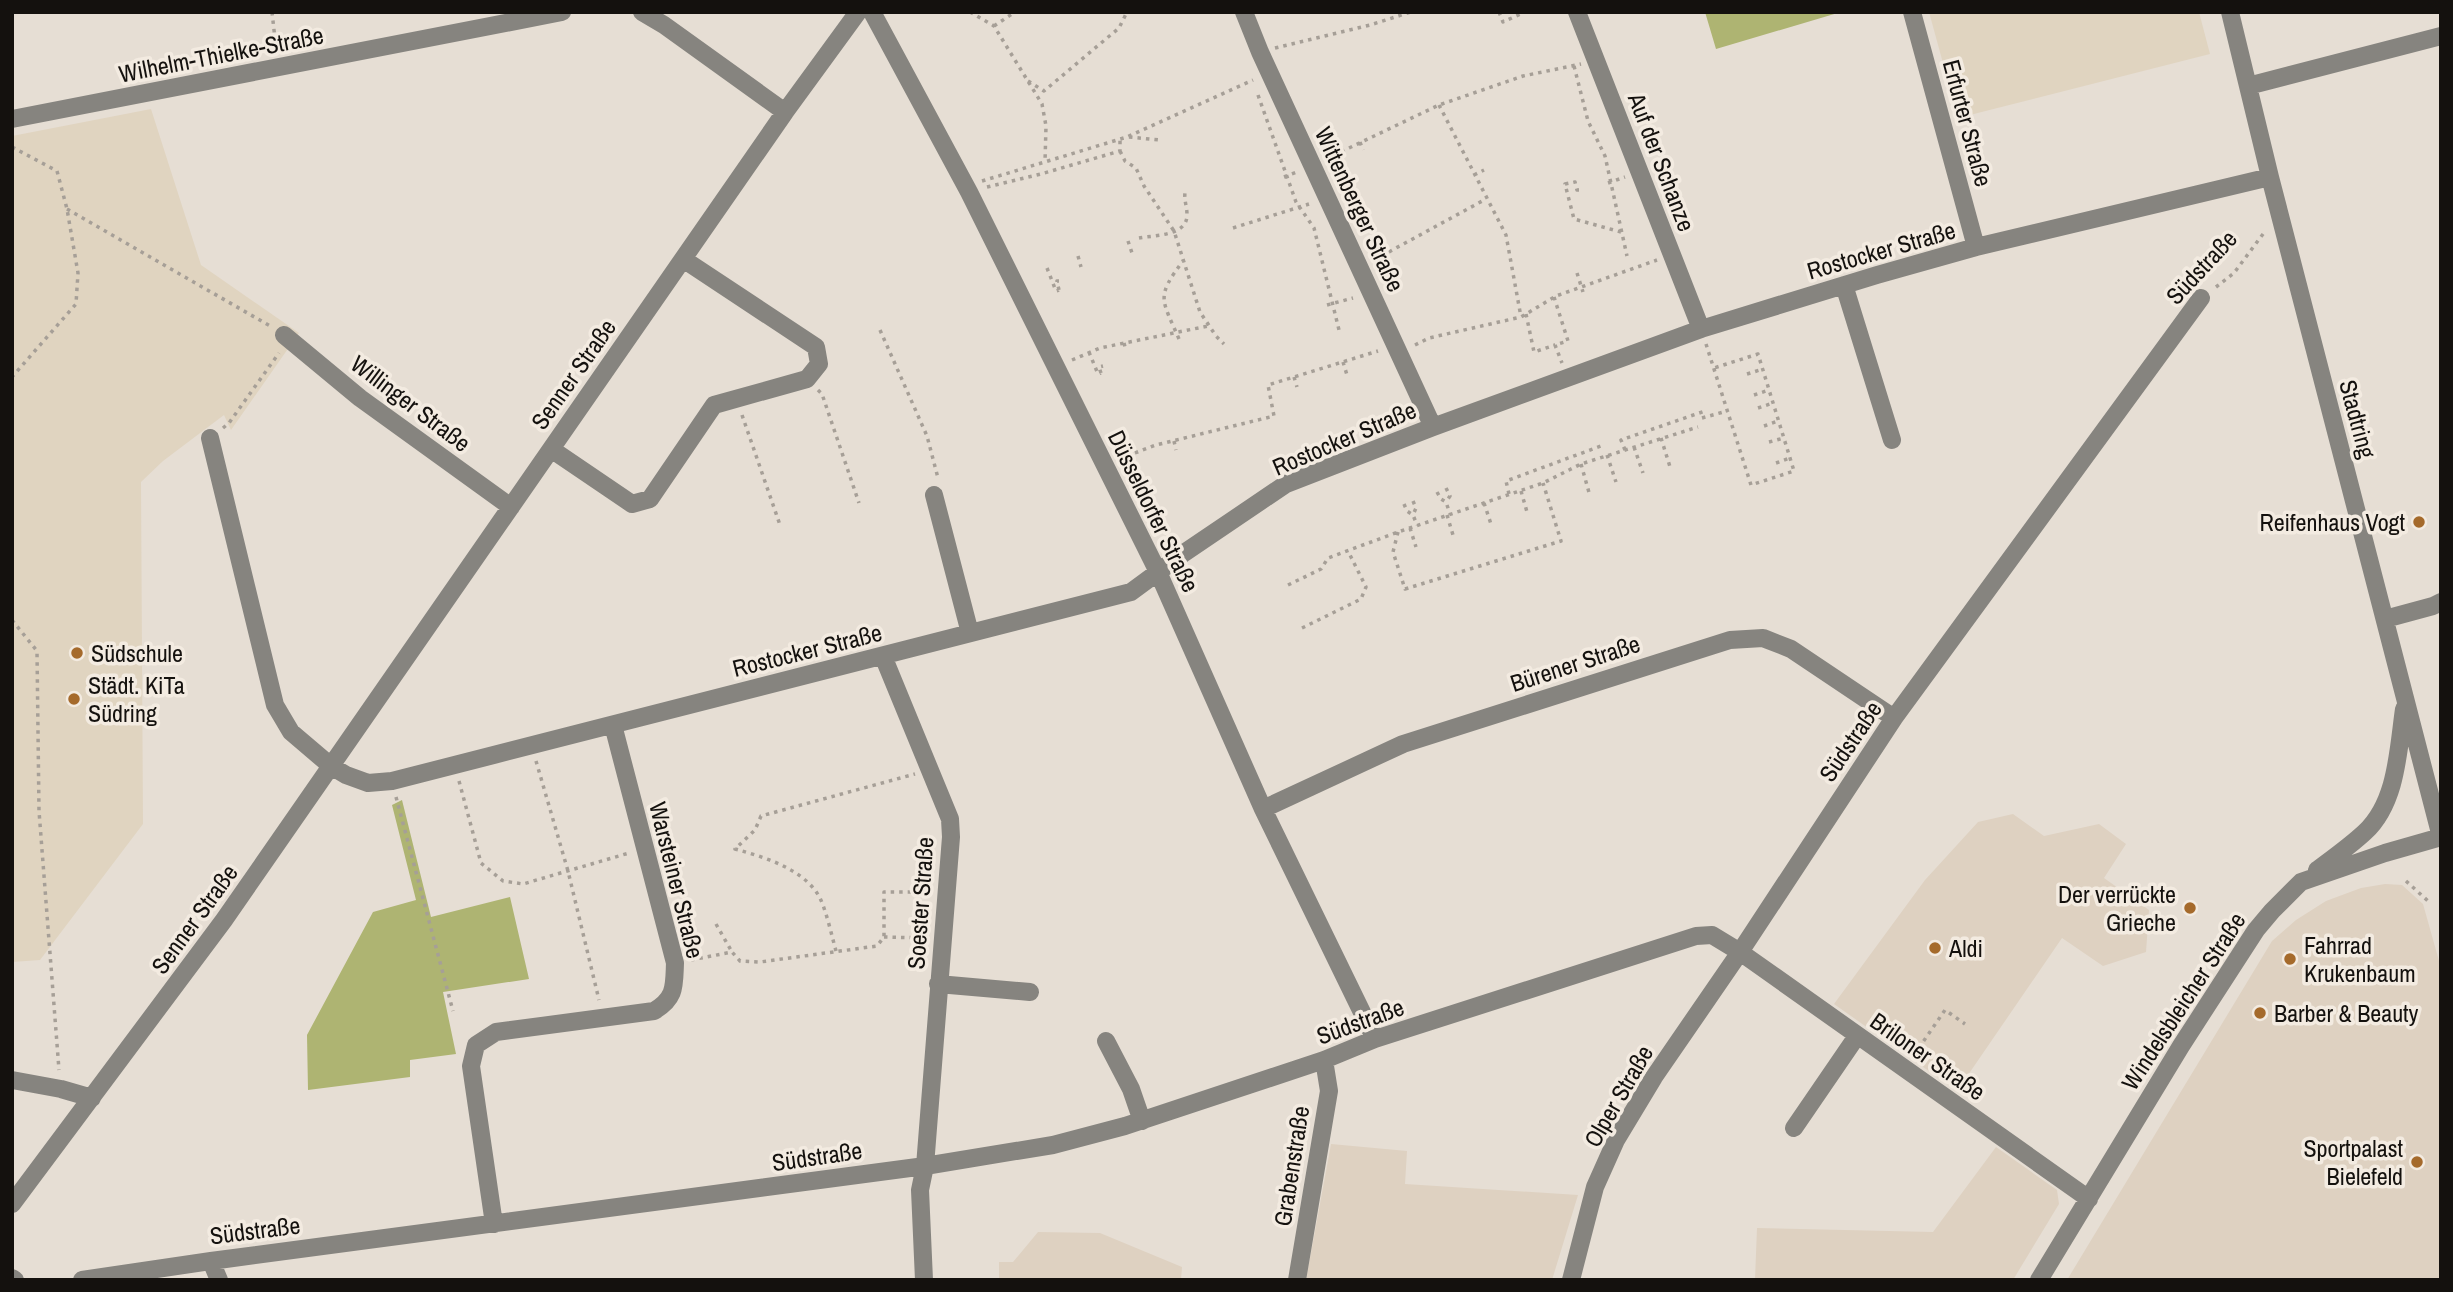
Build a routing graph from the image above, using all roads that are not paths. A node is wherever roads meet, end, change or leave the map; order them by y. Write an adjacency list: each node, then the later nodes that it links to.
1 (562, 12): 9 (street, Wilhelm-Thielke-Straße)
2 (642, 12): 12 (street)
3 (858, 12): 12 (street, Senner Straße)
4 (872, 12): 27 (street, Düsseldorfer Straße)
5 (1244, 12): 21 (street, Wittenberger Straße)
6 (1577, 12): 19 (street, Auf der Schanze)
7 (1912, 12): 15 (street, Erfurter Straße)
8 (2230, 12): 11 (street, Stadtring)
9 (490, 20): 13 (street, Wilhelm-Thielke-Straße)
10 (2441, 36): 11 (street)
11 (2248, 86): 14 (street, Stadtring)
12 (785, 112): 16 (street, Senner Straße)
13 (12, 119)
14 (2270, 177): 15 (street, Rostocker Straße); 29 (street, Stadtring)
15 (1976, 247): 17 (street, Rostocker Straße)
16 (683, 259): 24 (street, Senner Straße); 24 (street)
17 (1844, 285): 19 (street, Rostocker Straße); 23 (street)
18 (2201, 298): 33 (street, Südstraße)
19 (1701, 330): 21 (street, Rostocker Straße)
20 (284, 335): 26 (street, Willinger Straße)
21 (1433, 427): 27 (street, Rostocker Straße)
22 (210, 438): 35 (street)
23 (1892, 440)
24 (551, 449): 26 (street, Senner Straße)
25 (937, 490): 30 (street)
26 (511, 507): 35 (street, Senner Straße)
27 (1158, 572): 30 (street, Rostocker Straße); 36 (street, Düsseldorfer Straße)
28 (2441, 602): 29 (street)
29 (2385, 619): 32 (street, Stadtring)
30 (970, 633): 31 (street, Rostocker Straße)
31 (883, 656): 34 (street, Rostocker Straße); 40 (street, Soester Straße)
32 (2406, 702): 37 (street, Stadtring); 38 (street)
33 (1894, 718): 36 (street, Bürener Straße); 39 (street, Südstraße)
34 (613, 724): 35 (street, Rostocker Straße); 53 (street, Warsteiner Straße)
35 (331, 766): 47 (street, Senner Straße)
36 (1263, 808): 43 (street, Düsseldorfer Straße)
37 (2441, 837): 38 (street, Windelsbleicher Straße)
38 (2301, 882): 51 (street, Windelsbleicher Straße)
39 (1740, 952): 42 (street, Briloner Straße); 43 (street, Südstraße); 60 (street, Olper Straße)
40 (938, 984): 41 (street); 50 (street, Soester Straße)
41 (1030, 992)
42 (1857, 1035): 49 (street); 51 (street, Briloner Straße)
43 (1375, 1039): 45 (street, Südstraße)
44 (1106, 1041): 48 (street)
45 (1324, 1060): 48 (street, Südstraße); 59 (street, Grabenstraße)
46 (12, 1080): 47 (street)
47 (92, 1098): 52 (street, Senner Straße)
48 (1142, 1121): 50 (street, Südstraße)
49 (1794, 1128)
50 (925, 1166): 53 (street, Südstraße); 58 (street, Soester Straße)
51 (2089, 1199): 55 (street, Windelsbleicher Straße)
52 (12, 1203)
53 (494, 1224): 54 (street, Südstraße)
54 (211, 1261): 56 (street, Südstraße); 57 (street)
55 (2046, 1278)
56 (82, 1280)
57 (219, 1280)
58 (924, 1280)
59 (1297, 1280)
60 (1571, 1280)

